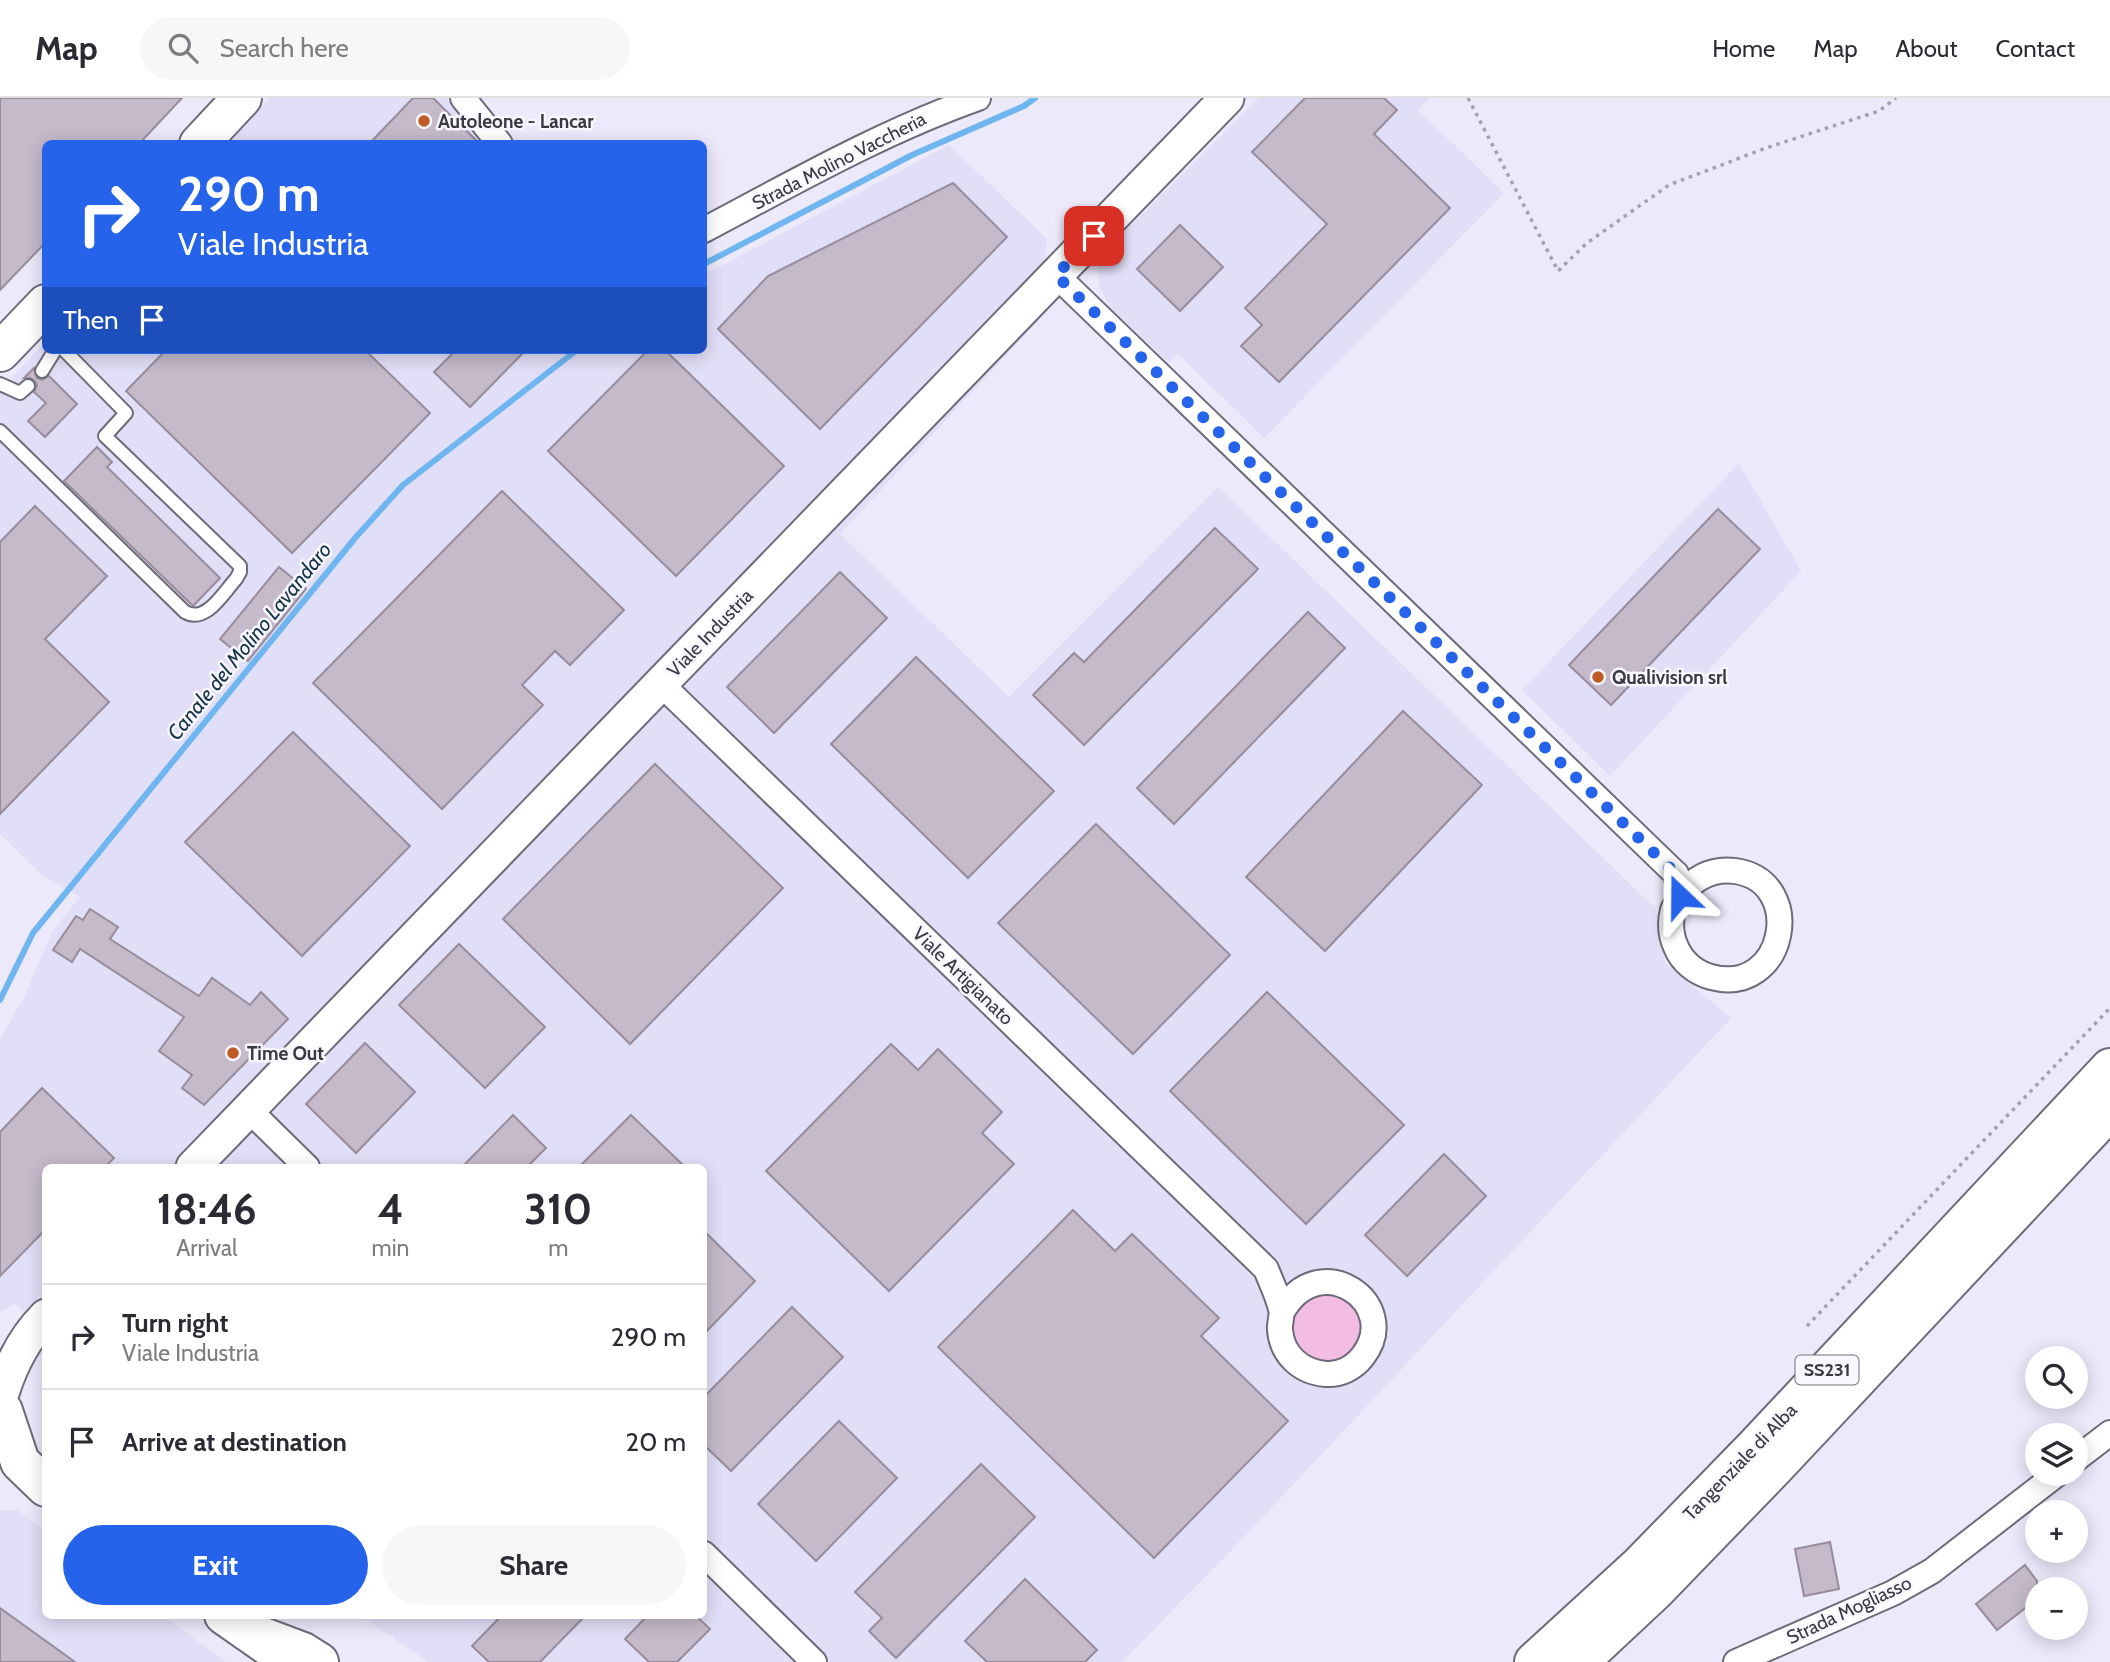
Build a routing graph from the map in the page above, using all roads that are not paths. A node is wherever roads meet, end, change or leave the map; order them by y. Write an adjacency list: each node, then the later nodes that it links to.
1 (242, 98): 5 (main road)
2 (463, 98): 6 (street)
3 (978, 98): 7 (street, Strada Molino Vaccheria)
4 (1227, 98): 8 (street, Viale Industria)
5 (202, 140)
6 (497, 140)
7 (707, 228)
8 (1056, 275): 17 (street, Viale Industria); 18 (street)
9 (42, 308): 10 (main road)
10 (0, 352)
11 (52, 354): 13 (lane)
12 (68, 354): 16 (lane)
13 (42, 370)
14 (0, 384): 15 (lane)
15 (28, 386)
16 (0, 431)
17 (661, 684): 20 (street, Viale Industria); 24 (street, Viale Artigianato)
18 (1678, 885): 18 (street)
19 (2110, 1068): 42 (main road, Tangenziale di Alba / SS231)
20 (249, 1110): 22 (street, Viale Industria); 23 (street)
21 (2110, 1110): 43 (main road, Tangenziale di Alba / SS231)
22 (196, 1164)
23 (304, 1164)
24 (1266, 1269): 25 (street); 26 (street)
25 (1314, 1283): 26 (street); 26 (street)
26 (1282, 1312)
27 (42, 1319): 29 (street)
28 (42, 1320): 30 (street)
29 (0, 1338)
30 (1, 1403): 34 (main road)
31 (2110, 1433): 32 (street)
32 (2088, 1450)
33 (0, 1478): 36 (main road)
34 (42, 1483)
35 (2042, 1486): 44 (street, Strada Mogliasso)
36 (42, 1494)
37 (707, 1557): 41 (street)
38 (236, 1623): 39 (main road); 40 (main road)
39 (292, 1662)
40 (319, 1662)
41 (814, 1662)
42 (1534, 1662)
43 (1579, 1662)
44 (1736, 1662)

